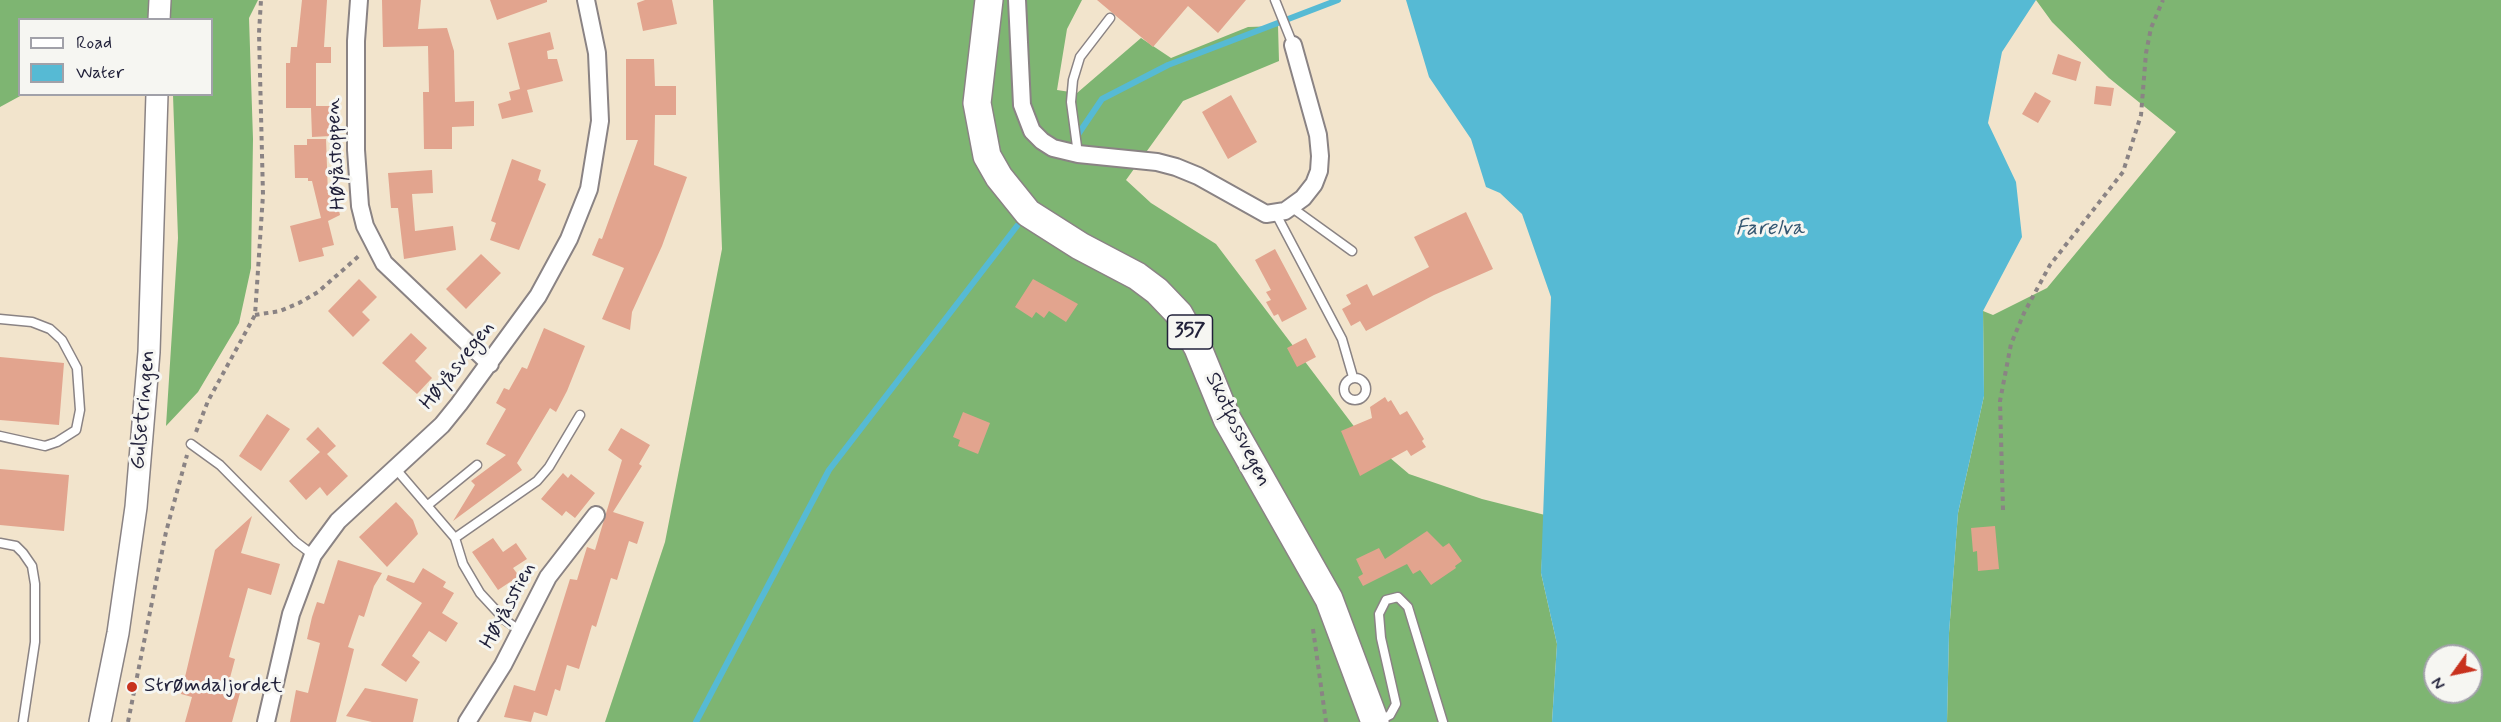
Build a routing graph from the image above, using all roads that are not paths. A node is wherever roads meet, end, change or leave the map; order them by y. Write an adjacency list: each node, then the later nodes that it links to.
1 (160, 0): 7 (street)
2 (359, 0): 15 (street, Høyåstoppen)
3 (586, 0): 15 (street, Høyåsvegen)
4 (989, 0): 32 (main road, Skotfossvegen / 357)
5 (1017, 0): 11 (street)
6 (1275, 0): 9 (lane)
7 (159, 18)
8 (1110, 18): 11 (lane)
9 (1293, 45): 12 (street)
10 (157, 96): 29 (street, Gulsetringen)
11 (1078, 154): 12 (street)
12 (1283, 211): 13 (lane); 16 (lane)
13 (1352, 251)
14 (0, 319): 18 (lane)
15 (490, 364): 21 (street, Høyåsvegen)
16 (1353, 377)
17 (580, 415): 24 (lane)
18 (0, 436)
19 (191, 444): 26 (lane)
20 (477, 465): 22 (lane)
21 (395, 468): 22 (lane); 26 (street, Høyåsvegen)
22 (428, 506): 24 (lane)
23 (596, 515): 27 (street, Høyåsstien)
24 (455, 538): 27 (lane)
25 (0, 543): 28 (lane)
26 (313, 555): 30 (street, Høyåsvegen)
27 (519, 630): 31 (street, Høyåsstien)
28 (23, 722)
29 (100, 722)
30 (266, 722)
31 (467, 722)
32 (1376, 722): 33 (lane)
33 (1443, 722)

